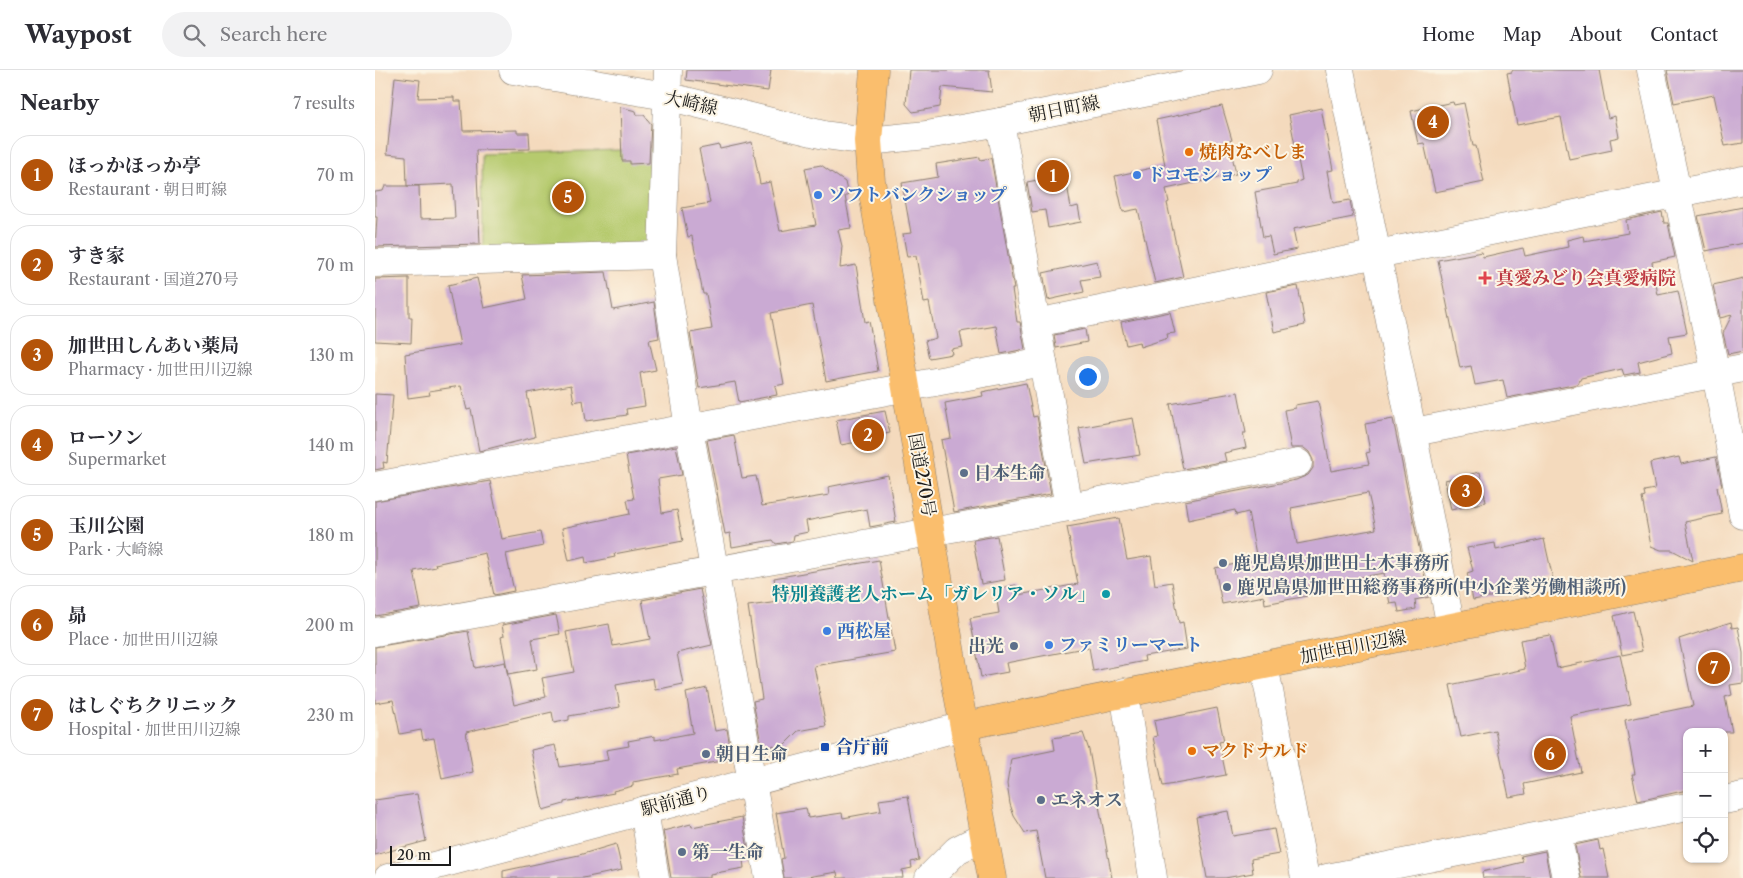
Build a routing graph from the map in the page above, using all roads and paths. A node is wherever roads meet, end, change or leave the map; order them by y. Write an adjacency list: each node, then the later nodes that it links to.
1 (513, 70): 7 (street, 大崎線)
2 (874, 70): 9 (main road, 国道270号)
3 (1258, 70): 6 (street, 朝日町線)
4 (1340, 70): 12 (street)
5 (1651, 70): 11 (street)
6 (1208, 75): 8 (street, 朝日町線)
7 (667, 83): 9 (street, 大崎線); 13 (street)
8 (1000, 122): 9 (street, 朝日町線); 15 (street)
9 (868, 141): 19 (main road, 国道270号)
10 (1743, 180): 11 (street)
11 (1677, 194): 12 (street); 18 (street)
12 (1377, 254): 15 (street); 21 (street)
13 (662, 255): 14 (street); 20 (street)
14 (375, 263)
15 (1036, 322): 16 (street)
16 (1043, 362): 19 (street); 24 (street)
17 (1743, 368): 18 (street)
18 (1716, 374): 21 (street); 25 (street)
19 (907, 388): 20 (street); 26 (main road, 国道270号)
20 (689, 428): 23 (street); 28 (street)
21 (1414, 432): 29 (street)
22 (1298, 463): 24 (street)
23 (375, 486)
24 (1069, 507): 26 (street)
25 (1743, 515)
26 (931, 532): 28 (street); 33 (main road, 国道270号)
27 (1743, 568): 29 (main road, 加世田川辺線)
28 (714, 571): 30 (street); 34 (street)
29 (1451, 627): 31 (main road, 加世田川辺線)
30 (375, 632)
31 (1265, 665): 32 (main road, 加世田川辺線); 48 (street)
32 (1124, 692): 33 (main road, 加世田川辺線); 47 (street)
33 (964, 726): 34 (street, 駅前通り); 40 (main road, 国道270号)
34 (753, 780): 38 (street, 駅前通り); 44 (street)
35 (1743, 796): 36 (street)
36 (1728, 799)
37 (1683, 808): 39 (street)
38 (643, 810): 41 (street, 駅前通り); 43 (street)
39 (1557, 834): 49 (street); 50 (street)
40 (983, 837): 45 (street); 46 (main road, 国道270号)
41 (427, 873): 42 (street, 駅前通り)
42 (388, 878)
43 (655, 878)
44 (769, 878)
45 (929, 878)
46 (992, 878)
47 (1153, 878)
48 (1305, 878)
49 (1327, 878)
50 (1566, 878)

